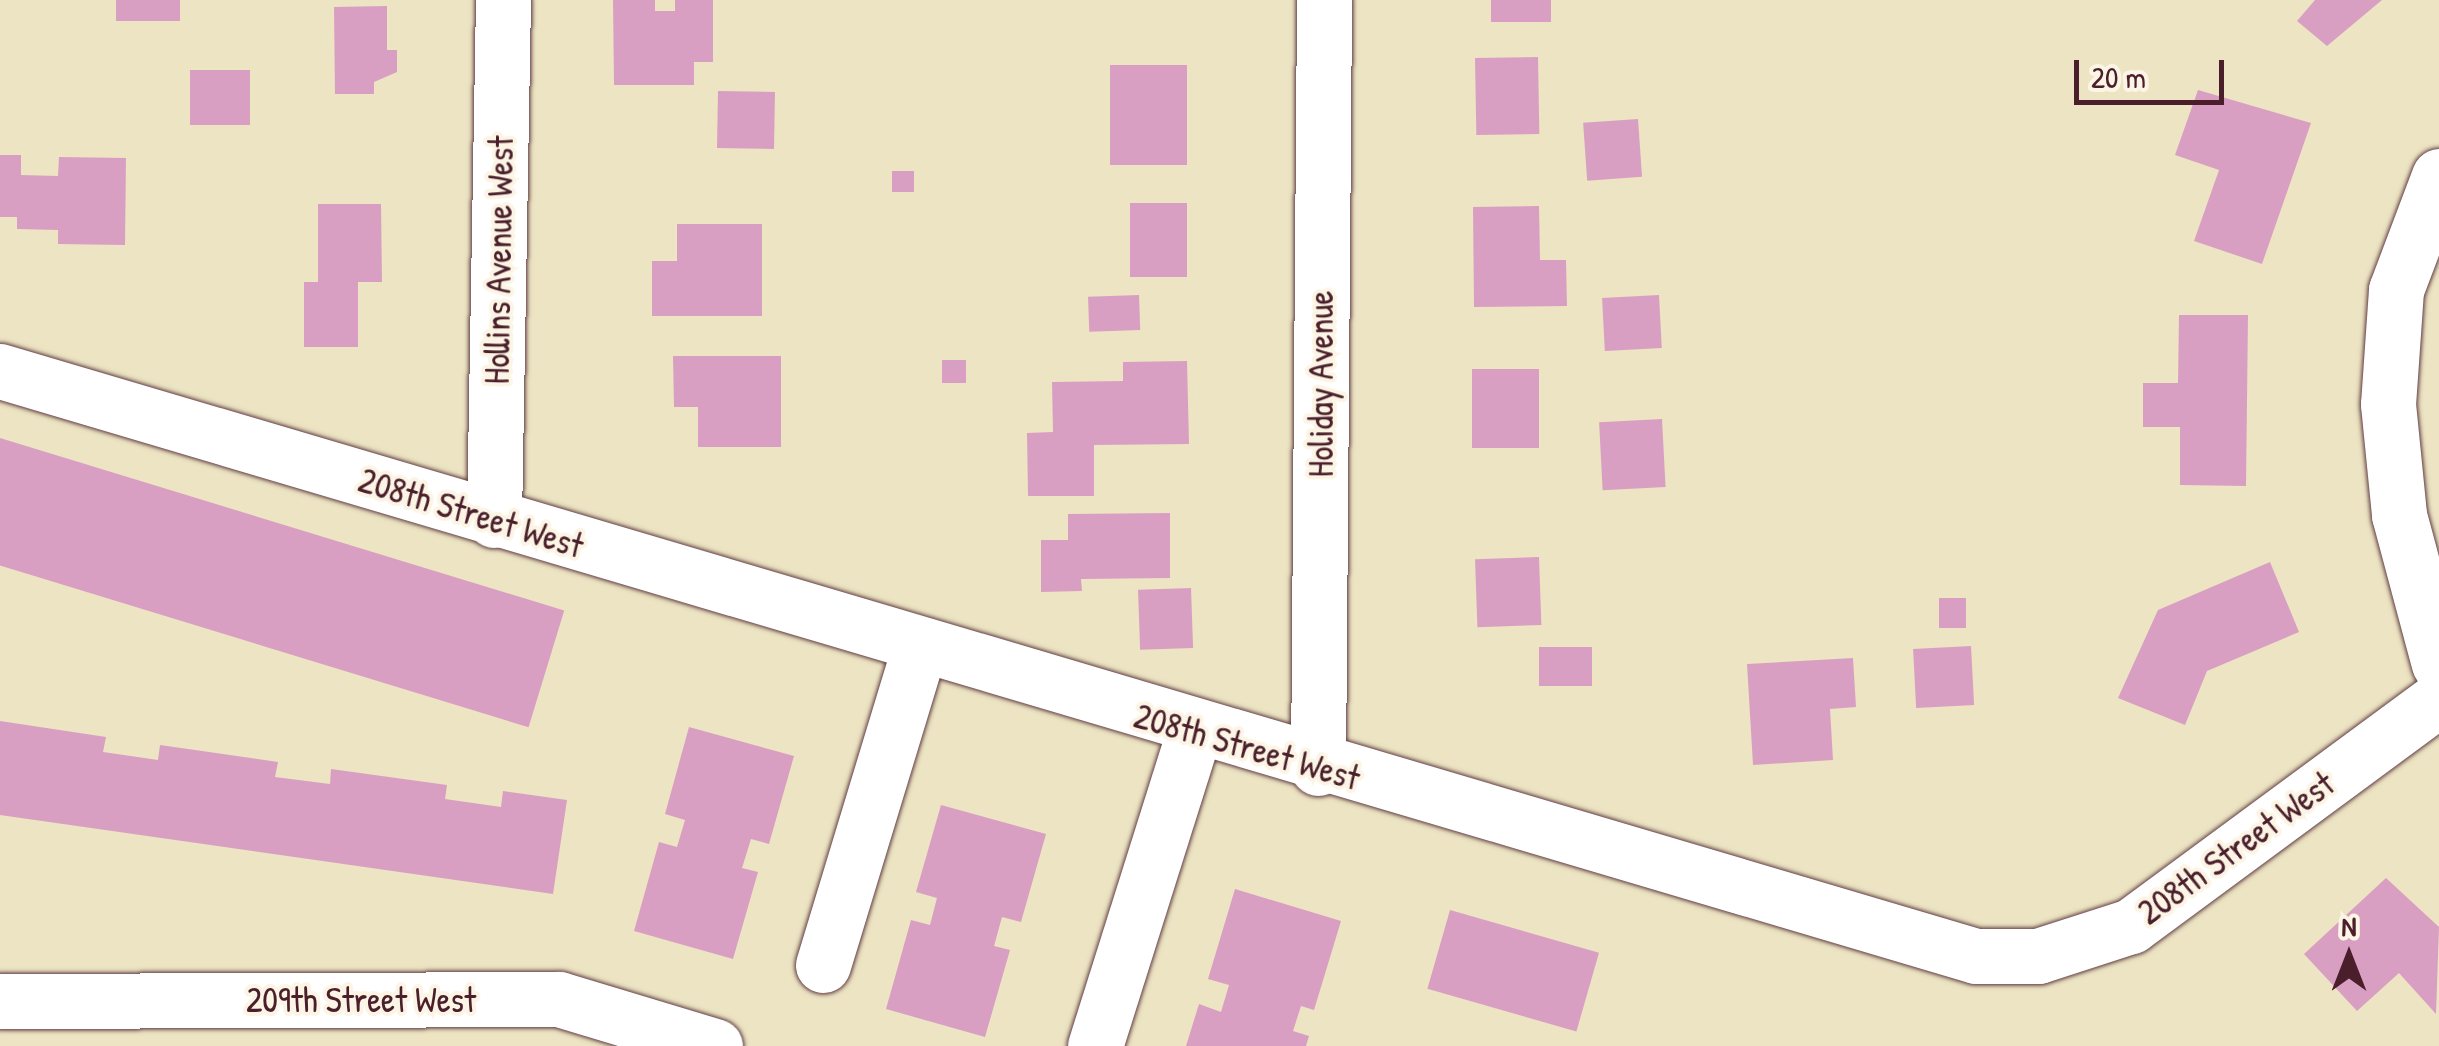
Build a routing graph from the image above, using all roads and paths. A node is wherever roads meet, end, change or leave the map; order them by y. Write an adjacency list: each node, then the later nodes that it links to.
1 (503, 0): 5 (street, Hollins Avenue West)
2 (1324, 0): 10 (street, Holiday Avenue)
3 (2439, 176): 7 (street)
4 (0, 372): 5 (street, 208th Street West)
5 (494, 520): 6 (street, 208th Street West)
6 (920, 649): 9 (street, 208th Street West); 11 (street)
7 (2439, 664)
8 (2439, 699): 10 (street, 208th Street West)
9 (1194, 732): 10 (street, 208th Street West); 14 (street)
10 (1318, 768)
11 (824, 964)
12 (0, 1001): 13 (street, 209th Street West)
13 (716, 1046)
14 (1094, 1046)

